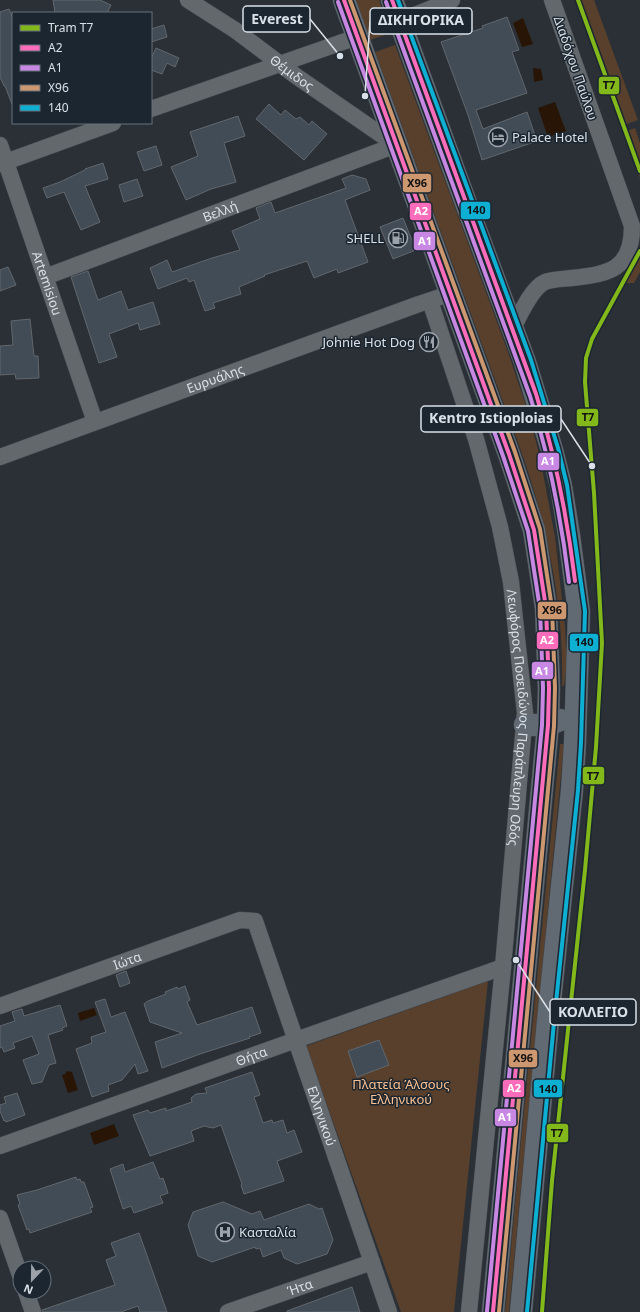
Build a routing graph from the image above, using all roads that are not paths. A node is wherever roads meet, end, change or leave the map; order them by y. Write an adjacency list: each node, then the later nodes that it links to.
1 (188, 0): 8 (street, Θέμιδος)
2 (344, 0): 7 (highway)
3 (392, 0): 6 (highway)
4 (452, 0): 6 (street)
5 (552, 0): 17 (street, Διαδόχου Παύλου)
6 (400, 21): 17 (highway)
7 (357, 37): 8 (street); 12 (highway)
8 (280, 64): 9 (street); 12 (street, Θέμιδος)
9 (152, 109)
10 (110, 124): 13 (street)
11 (0, 145): 13 (street, Artemisiou)
12 (396, 145): 14 (street, Βελλή); 15 (highway)
13 (3, 163): 14 (street, Artemisiou)
14 (45, 277): 18 (street, Artemisiou)
15 (450, 293): 16 (street, Ευρυάλης); 22 (highway)
16 (430, 301): 18 (street, Ευρυάλης); 21 (street, Λεωφόρος Ποσειδώνος Παράπλευρη Οδός)
17 (512, 330): 20 (highway)
18 (95, 422): 19 (street, Ευρυάλης)
19 (0, 457)
20 (576, 714): 22 (highway); 37 (highway)
21 (525, 725): 22 (highway); 24 (street, Λεωφόρος Ποσειδώνος Παράπλευρη Οδός)
22 (548, 725): 36 (highway)
23 (255, 921): 25 (street, Ιώτα); 26 (street, Ελληνικού)
24 (504, 967): 26 (street, Θήτα); 35 (street, Λεωφόρος Ποσειδώνος Παράπλευρη Οδός)
25 (0, 1006)
26 (296, 1040): 27 (street, Θήτα); 30 (street, Ελληνικού)
27 (0, 1146)
28 (0, 1218): 29 (street)
29 (15, 1260)
30 (372, 1262): 33 (street, Ήτα); 34 (street, Ελληνικού)
31 (29, 1300): 32 (street)
32 (33, 1312)
33 (228, 1312)
34 (389, 1312)
35 (469, 1312)
36 (493, 1312)
37 (521, 1312)

